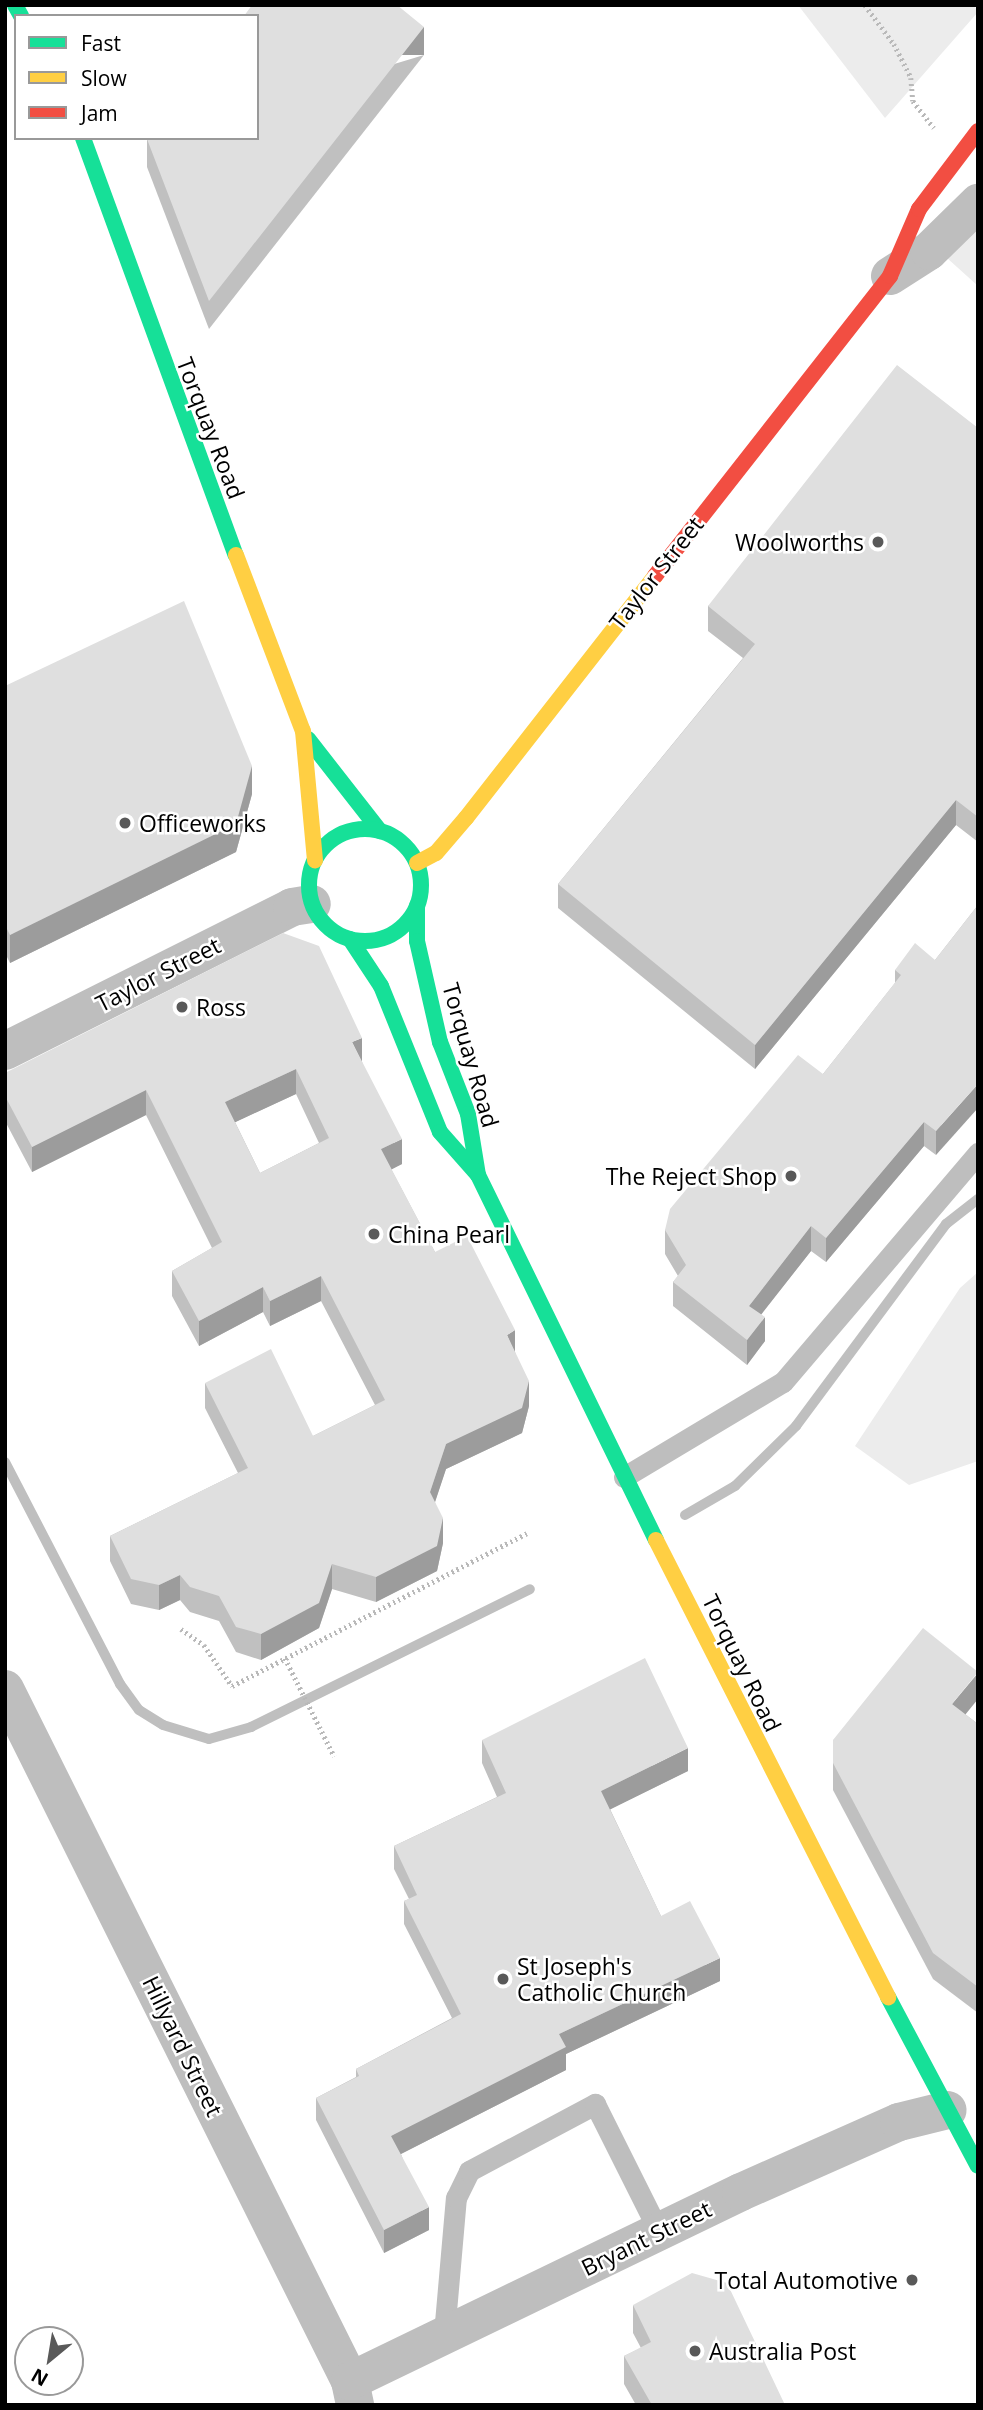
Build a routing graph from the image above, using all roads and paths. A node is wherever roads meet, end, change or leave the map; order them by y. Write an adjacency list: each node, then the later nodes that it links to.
1 (865, 5): 4 (path)
2 (978, 131): 4 (street, Taylor Street)
3 (84, 140): 7 (street, Torquay Road)
4 (962, 152): 6 (street, Taylor Street)
5 (978, 203): 6 (street, Taylor Street)
6 (890, 276): 10 (street, Taylor Street)
7 (303, 731): 8 (street, Torquay Road); 9 (street, Torquay Road)
8 (380, 831): 9 (street); 10 (street)
9 (315, 860): 11 (street)
10 (417, 863): 12 (street)
11 (312, 904): 13 (street); 14 (street, Taylor Street)
12 (417, 906): 13 (street); 16 (street, Torquay Road)
13 (350, 939): 16 (street, Torquay Road)
14 (5, 1051)
15 (978, 1153): 17 (lane)
16 (478, 1175): 17 (street, Torquay Road)
17 (624, 1477): 23 (street, Torquay Road)
18 (527, 1533): 20 (path)
19 (181, 1629): 20 (path)
20 (285, 1658): 22 (path)
21 (5, 1689): 27 (street, Hillyard Street)
22 (334, 1756)
23 (958, 2109): 24 (street, Torquay Road); 25 (street, Bryant Street)
24 (978, 2166)
25 (659, 2232): 26 (street, Bryant Street); 26 (lane)
26 (444, 2334): 27 (street, Bryant Street)
27 (352, 2393)

